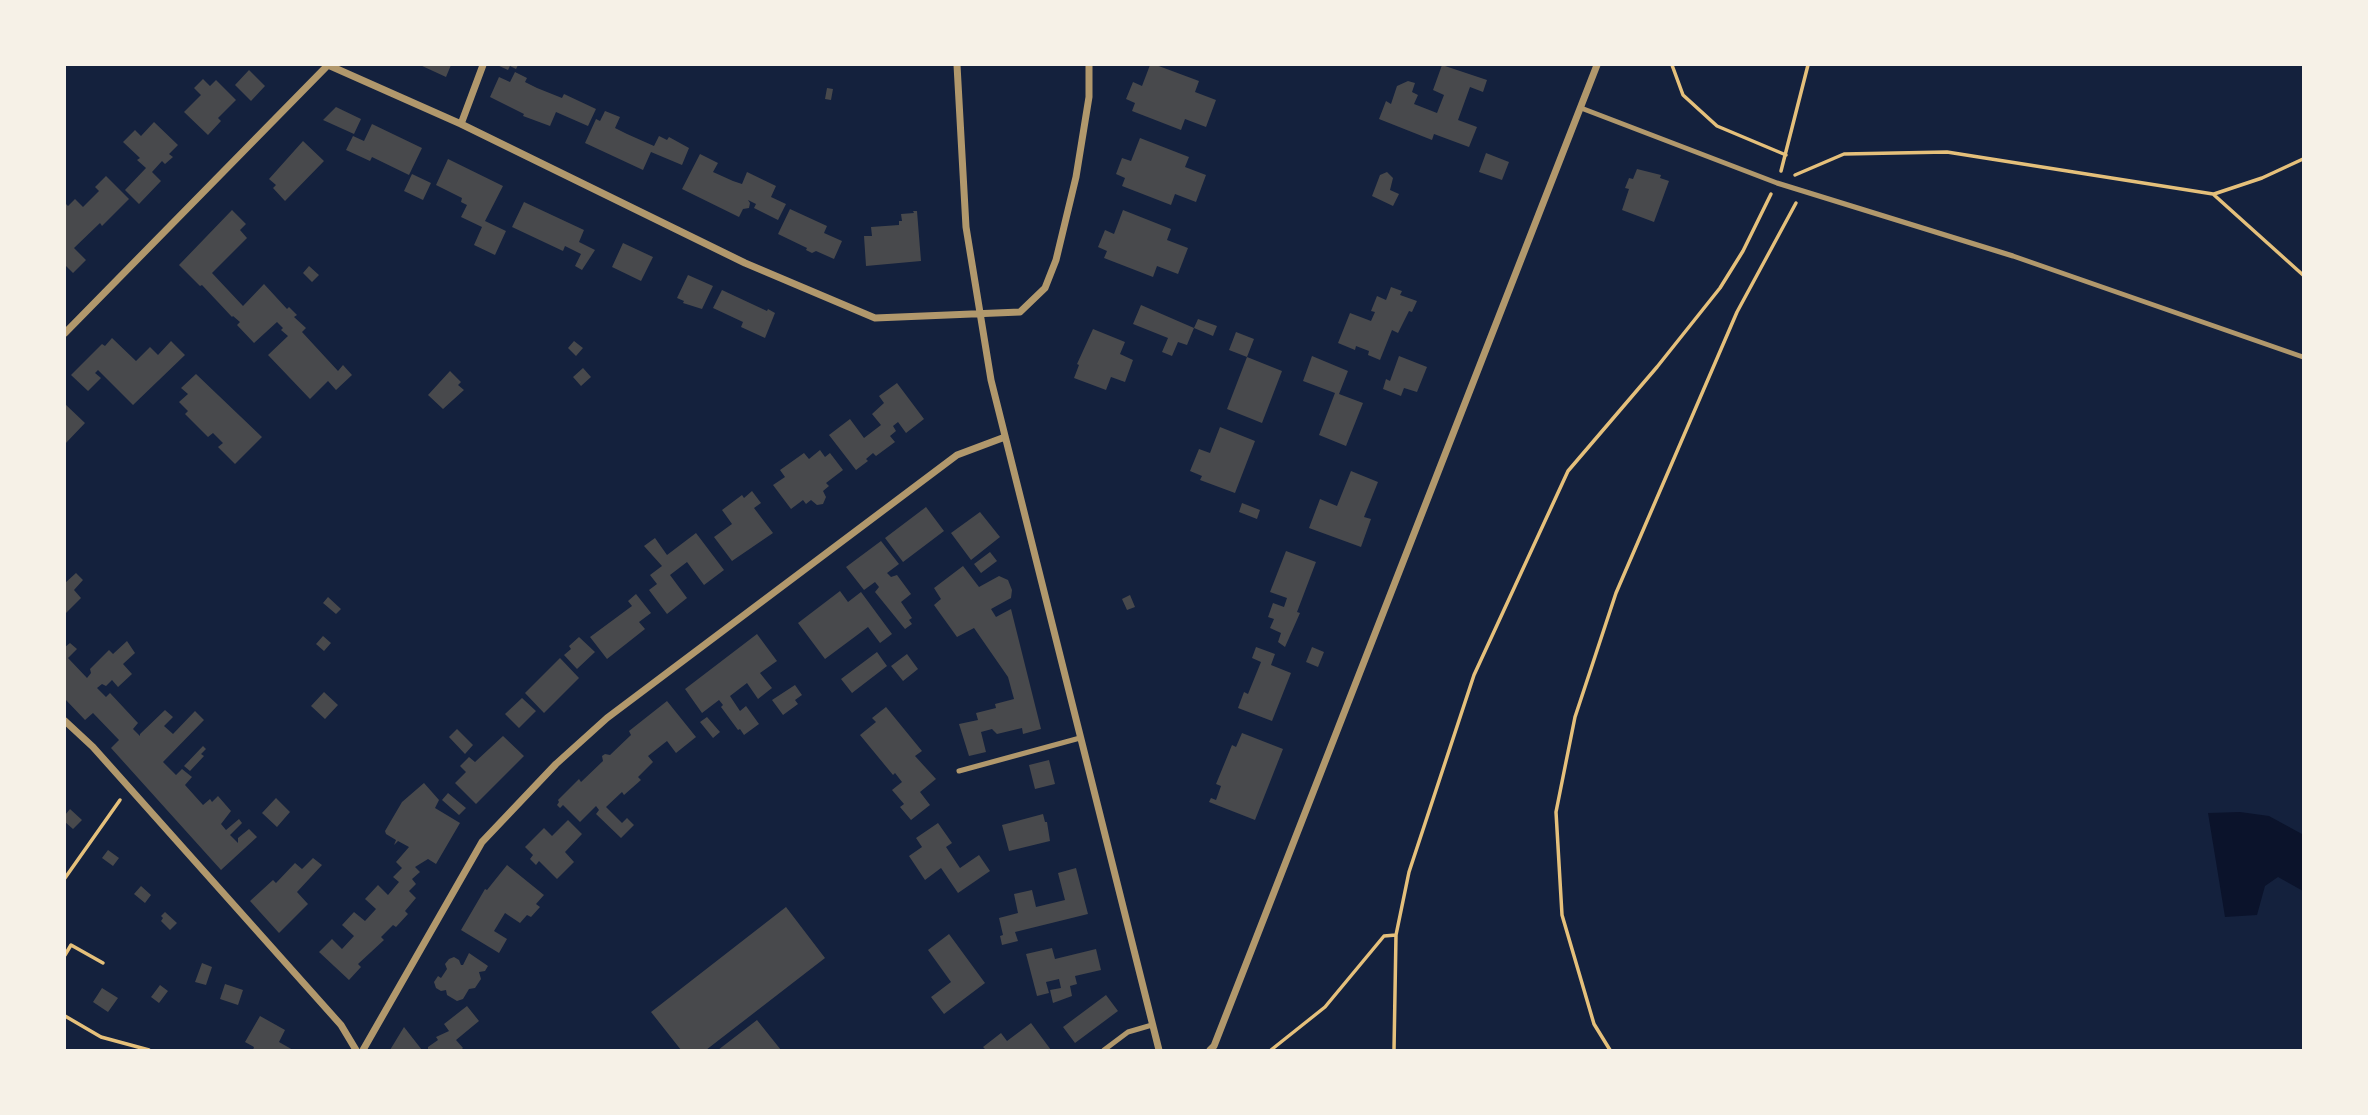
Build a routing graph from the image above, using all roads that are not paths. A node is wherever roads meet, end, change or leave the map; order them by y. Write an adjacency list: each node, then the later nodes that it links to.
1 (483, 65): 6 (street)
2 (957, 65): 7 (street)
3 (1089, 65): 7 (street)
4 (1597, 65): 5 (street)
5 (1581, 108): 9 (lane); 19 (street)
6 (461, 124): 7 (street); 8 (street)
7 (979, 315): 10 (street)
8 (65, 333)
9 (2303, 357)
10 (1005, 437): 12 (street); 16 (street)
11 (65, 721): 15 (street)
12 (1080, 738): 13 (lane); 14 (street)
13 (959, 771)
14 (1152, 1024): 17 (lane); 18 (street)
15 (356, 1050)
16 (363, 1050)
17 (1104, 1050)
18 (1159, 1050)
19 (1210, 1050)

